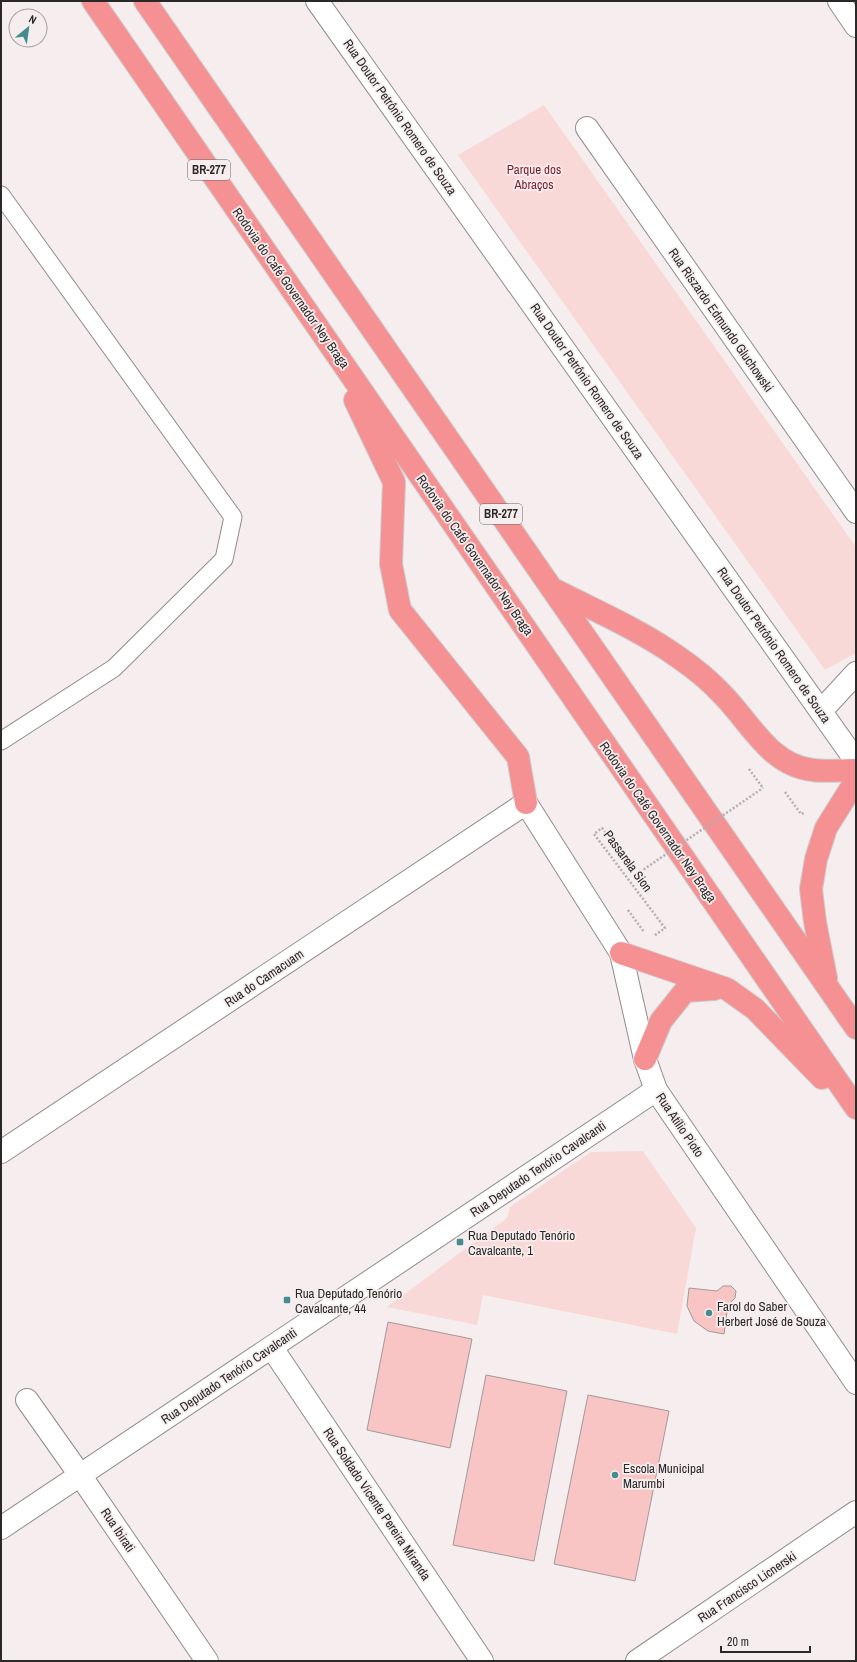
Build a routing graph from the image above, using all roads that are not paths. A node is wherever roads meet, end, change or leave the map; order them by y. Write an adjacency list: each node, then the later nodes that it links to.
1 (93, 1): 8 (highway, Rodovia do Café Governador Ney Braga / BR-277)
2 (145, 1): 10 (highway, BR-277)
3 (318, 1): 12 (street, Rua Doutor Petrônio Romero de Souza)
4 (839, 1): 5 (street)
5 (856, 26)
6 (587, 128): 9 (street, Rua Riszardo Edmundo Gluchowski)
7 (1, 195): 13 (lane)
8 (326, 338): 17 (highway); 24 (highway, Rodovia do Café Governador Ney Braga / BR-277)
9 (856, 512)
10 (553, 589): 15 (highway); 19 (highway, BR-277)
11 (856, 673): 12 (street)
12 (821, 711): 14 (street, Rua Doutor Petrônio Romero de Souza)
13 (1, 741)
14 (856, 761)
15 (856, 770)
16 (856, 780): 19 (highway)
17 (526, 803): 18 (street, Rua Atílio Pioto); 26 (street, Rua do Camacuam)
18 (621, 953): 20 (highway); 22 (street, Rua Atílio Pioto)
19 (827, 987): 21 (highway, BR-277)
20 (727, 988): 22 (highway); 25 (highway)
21 (856, 1028)
22 (645, 1059): 23 (street, Rua Atílio Pioto)
23 (656, 1090): 27 (street, Rua Deputado Tenório Cavalcanti); 28 (street, Rua Atílio Pioto)
24 (856, 1108)
25 (856, 1112)
26 (1, 1152)
27 (272, 1348): 30 (street, Rua Deputado Tenório Cavalcanti); 34 (street, Rua Soldado Vicente Pereira Miranda)
28 (856, 1383)
29 (27, 1400): 30 (street, Rua Ibirati)
30 (80, 1475): 32 (street, Rua Deputado Tenório Cavalcanti); 33 (street, Rua Ibirati)
31 (856, 1512): 35 (street, Rua Francisco Licnerski)
32 (1, 1528)
33 (207, 1661)
34 (482, 1661)
35 (637, 1661)

